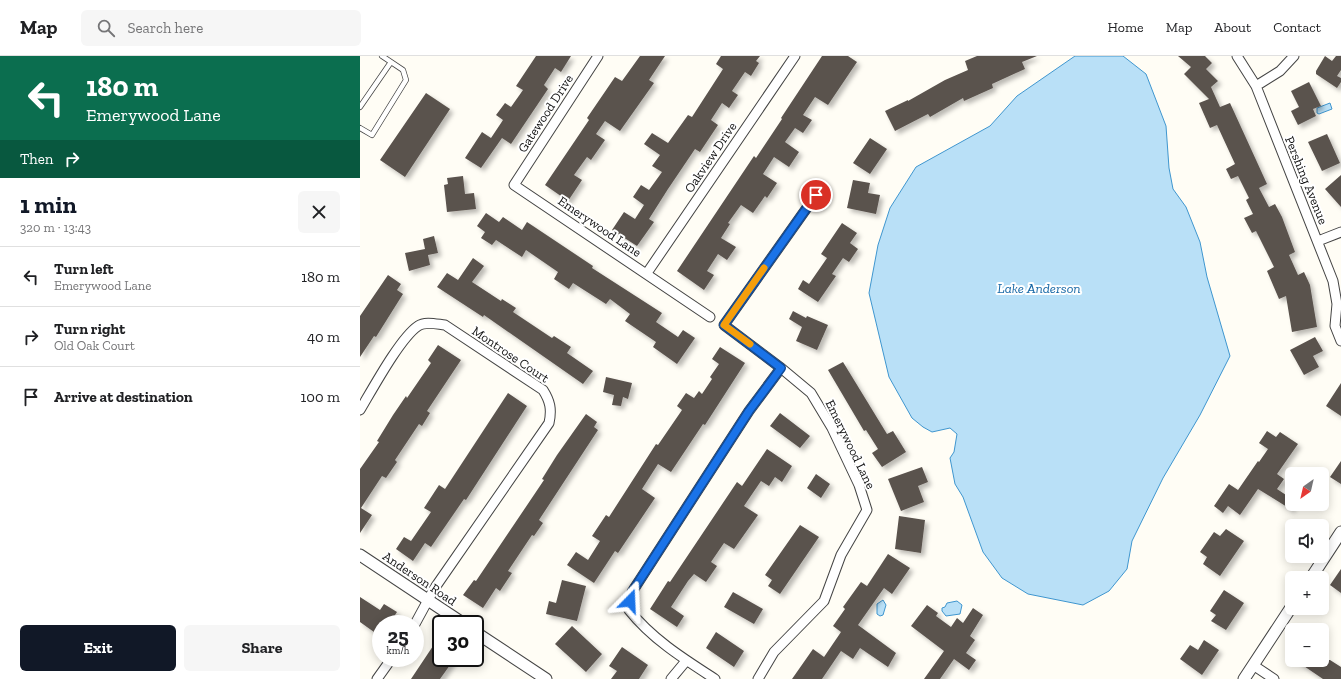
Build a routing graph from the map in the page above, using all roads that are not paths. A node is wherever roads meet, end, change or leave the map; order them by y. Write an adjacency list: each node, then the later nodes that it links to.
1 (382, 56): 6 (lane)
2 (598, 56): 10 (street, Gatewood Drive)
3 (794, 56): 14 (street, Oakview Drive)
4 (1237, 56): 7 (street, Pershing Avenue)
5 (1294, 56): 7 (street)
6 (391, 62): 8 (lane); 9 (lane)
7 (1256, 86): 13 (street, Pershing Avenue)
8 (360, 107)
9 (360, 128)
10 (514, 184): 14 (street, Emerywood Lane)
11 (816, 195): 17 (street, Emerywood Lane)
12 (1341, 232): 13 (street)
13 (1318, 241): 16 (street, Pershing Avenue)
14 (646, 273): 15 (street, Emerywood Lane)
15 (710, 317)
16 (1341, 341)
17 (781, 368): 27 (street); 34 (street, Emerywood Lane)
18 (360, 410): 22 (street, Montrose Court)
19 (1340, 537): 21 (street)
20 (360, 555): 22 (street, Anderson Road)
21 (1316, 571)
22 (428, 601): 23 (street, Montrose Court); 24 (street, Anderson Road)
23 (420, 615)
24 (450, 615)
25 (1286, 615): 28 (street)
26 (484, 638): 31 (street)
27 (686, 660): 32 (street); 33 (street)
28 (1253, 665): 35 (street); 36 (street)
29 (386, 667): 30 (street)
30 (377, 679)
31 (546, 679)
32 (671, 679)
33 (714, 679)
34 (758, 679)
35 (1244, 679)
36 (1274, 679)

